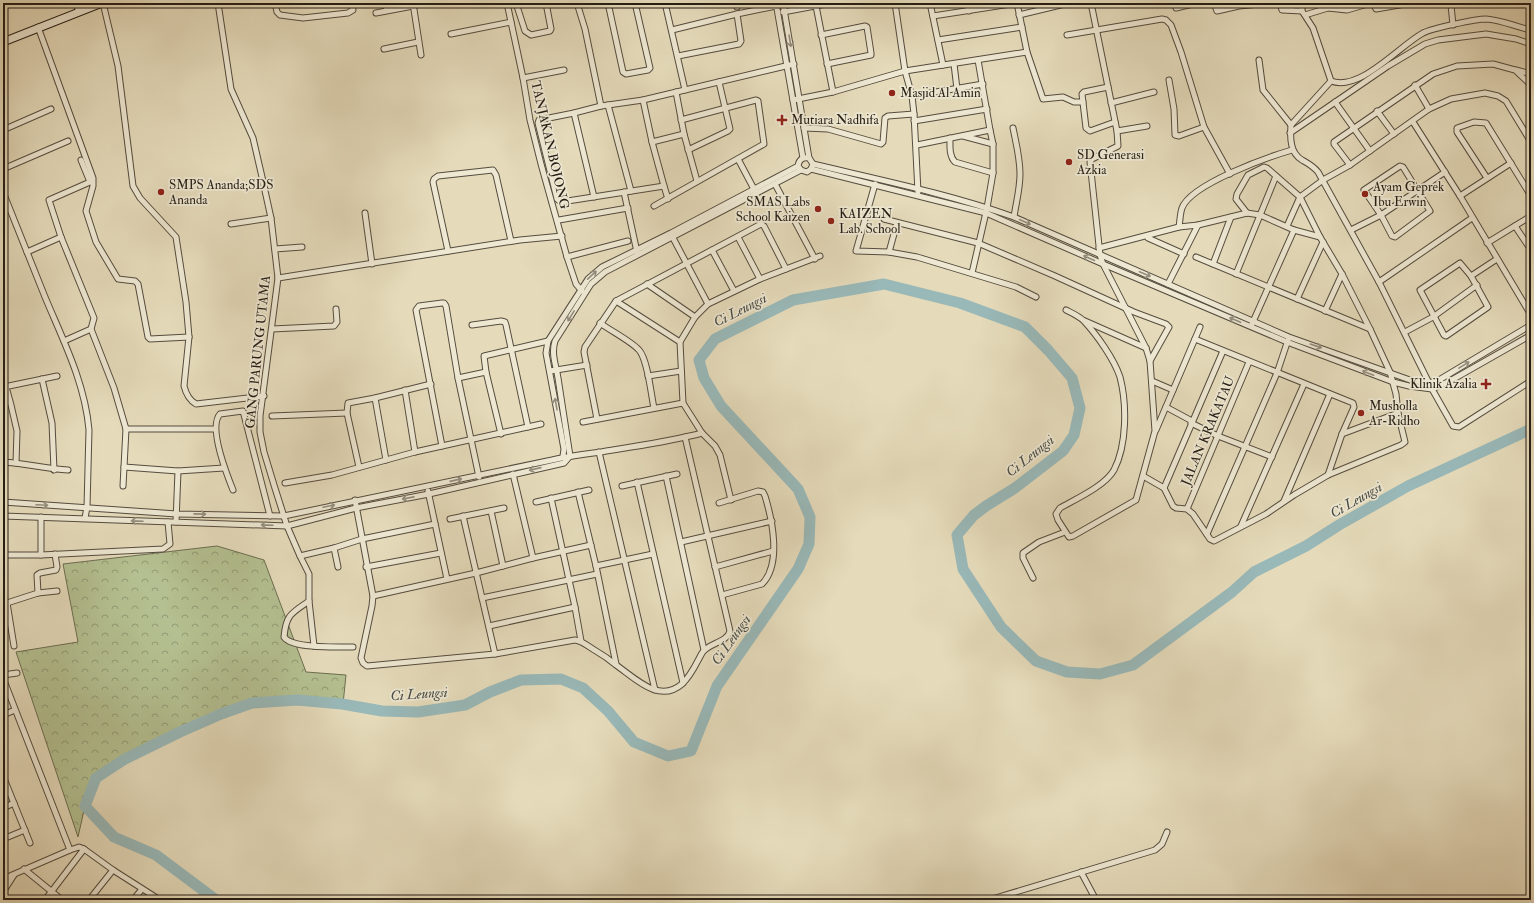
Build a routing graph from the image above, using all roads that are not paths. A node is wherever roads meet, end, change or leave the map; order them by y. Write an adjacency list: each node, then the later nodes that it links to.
1 (76, 3): 40 (street)
2 (103, 3): 40 (main road); 249 (street)
3 (218, 3): 172 (street, GANG PARUNG UTAMA)
4 (275, 3): 5 (street)
5 (352, 3)
6 (385, 3): 37 (street)
7 (507, 3): 46 (street, TANJAKAN BOJONG)
8 (516, 3): 9 (street)
9 (546, 3)
10 (577, 3): 96 (street)
11 (608, 3): 12 (street)
12 (636, 3)
13 (665, 3): 50 (street)
14 (784, 3): 38 (street)
15 (831, 3): 33 (street)
16 (895, 3): 73 (street)
17 (930, 3): 45 (street)
18 (967, 3): 39 (street)
19 (1017, 3): 34 (street); 44 (street)
20 (1069, 3): 44 (street)
21 (1091, 3): 52 (street)
22 (1197, 3): 36 (street)
23 (1214, 3): 31 (street)
24 (1270, 3): 31 (street)
25 (1280, 3): 42 (street)
26 (1302, 3): 42 (street)
27 (1372, 3): 32 (street); 42 (street)
28 (1411, 3): 32 (street)
29 (1453, 3): 47 (street)
30 (413, 4): 37 (street); 58 (street)
31 (1264, 4)
32 (1398, 4)
33 (818, 5): 38 (street); 54 (street)
34 (992, 5): 39 (street)
35 (776, 7): 38 (street); 43 (street); 70 (street)
36 (1176, 8)
37 (387, 10): 41 (street)
38 (785, 11): 66 (street, one-way to 66)
39 (969, 11): 45 (street)
40 (79, 12): 48 (main road)
41 (376, 13)
42 (1303, 13): 77 (street)
43 (737, 14): 50 (street); 63 (street)
44 (1020, 15): 49 (street)
45 (933, 16): 56 (street)
46 (511, 22): 53 (street); 75 (street, TANJAKAN BOJONG)
47 (1453, 25): 51 (street); 77 (street)
48 (38, 27): 57 (main road); 249 (street)
49 (1022, 27): 56 (street); 61 (street)
50 (672, 30): 63 (street)
51 (1531, 30)
52 (1097, 31): 55 (street); 82 (street); 110 (street)
53 (451, 34)
54 (821, 35): 67 (street); 67 (street)
55 (1067, 35)
56 (938, 40): 69 (street)
57 (3, 42)
58 (418, 42): 60 (street); 62 (street)
59 (1531, 44): 94 (street)
60 (384, 49)
61 (1027, 52): 64 (street); 92 (street)
62 (421, 55)
63 (678, 56): 84 (street)
64 (978, 60): 68 (street); 80 (street)
65 (1259, 60): 108 (street)
66 (794, 64): 70 (street); 89 (street)
67 (827, 64): 86 (street)
68 (954, 64): 69 (street); 83 (street)
69 (943, 65): 73 (street)
70 (788, 66): 78 (street); 91 (street)
71 (564, 70): 75 (street)
72 (1515, 70): 74 (street); 79 (street); 81 (street)
73 (905, 71): 86 (street); 88 (street)
74 (1531, 74)
75 (523, 78): 185 (street, TANJAKAN BOJONG)
76 (1169, 80): 110 (street)
77 (1331, 81): 108 (street)
78 (719, 82): 84 (street); 97 (street)
79 (1530, 83)
80 (983, 84): 83 (street); 99 (street)
81 (1415, 85): 100 (street); 101 (street)
82 (1108, 87): 92 (street); 93 (street)
83 (957, 89): 88 (street)
84 (685, 90): 85 (street)
85 (676, 92): 90 (street); 104 (street)
86 (832, 92): 89 (street)
87 (1154, 92): 93 (street)
88 (912, 96): 103 (street)
89 (800, 99): 91 (street); 111 (street)
90 (643, 100): 95 (street); 123 (street)
91 (793, 100): 130 (street)
92 (1083, 102): 106 (street)
93 (1111, 102): 106 (street)
94 (1336, 102): 113 (street); 117 (street)
95 (608, 105): 96 (street); 152 (street)
96 (601, 106): 102 (street)
97 (725, 108): 104 (street); 127 (street); 132 (street)
98 (51, 109): 114 (street)
99 (987, 109): 105 (street); 115 (street)
100 (1429, 109): 107 (street); 124 (street)
101 (1377, 111): 113 (street); 119 (street)
102 (574, 114): 159 (street); 159 (street)
103 (914, 114): 105 (street); 111 (street)
104 (681, 120): 118 (street)
105 (914, 121): 126 (street)
106 (1115, 122): 116 (street)
107 (1413, 122): 119 (street); 139 (street)
108 (1291, 125): 117 (street)
109 (1147, 126): 116 (street)
110 (1204, 126): 141 (street)
111 (804, 128): 131 (street)
112 (1013, 128): 170 (street)
113 (1354, 128): 129 (street); 136 (street)
114 (3, 130)
115 (990, 130): 120 (street); 125 (street)
116 (1117, 131): 195 (street)
117 (1290, 133): 128 (street)
118 (684, 134): 123 (street); 127 (street)
119 (1394, 134): 129 (street)
120 (962, 136): 121 (street); 125 (street)
121 (950, 138): 126 (street); 140 (street)
122 (68, 141): 138 (street)
123 (652, 142): 149 (street)
124 (1531, 142)
125 (993, 144): 140 (street)
126 (916, 145): 156 (street)
127 (688, 150): 145 (street)
128 (1292, 150): 141 (street); 144 (street)
129 (1370, 151): 136 (street)
130 (803, 158): 131 (street); 137 (street)
131 (809, 158): 135 (street)
132 (738, 159): 145 (street); 153 (street)
133 (81, 160): 186 (street)
134 (1511, 162): 143 (street); 143 (street); 150 (street)
135 (812, 166): 137 (street); 148 (street); 156 (street)
136 (1350, 166): 144 (street)
137 (800, 168): 147 (street); 153 (street)
138 (3, 169)
139 (1445, 172): 151 (street); 157 (street)
140 (993, 173): 164 (street)
141 (1230, 174): 181 (street)
142 (1276, 176): 160 (street); 166 (street); 167 (street)
143 (1487, 178): 157 (street)
144 (1323, 180): 160 (street); 183 (street)
145 (697, 181): 161 (street)
146 (1531, 182): 150 (street)
147 (775, 184): 153 (street); 212 (street)
148 (875, 184): 156 (street); 202 (street)
149 (664, 186): 152 (street); 161 (street)
150 (1525, 186): 158 (street)
151 (1417, 190): 168 (street); 168 (street); 168 (street)
152 (630, 191): 155 (street)
153 (755, 191): 184 (street)
154 (3, 192): 200 (street)
155 (624, 192): 159 (street); 163 (street)
156 (918, 192): 164 (street)
157 (1460, 196): 173 (street)
158 (1531, 196)
159 (594, 197)
160 (1300, 197): 179 (street); 189 (street)
161 (668, 199): 162 (street)
162 (654, 206)
163 (628, 208): 175 (street); 201 (street)
164 (987, 210): 170 (street); 193 (street); 210 (street, one-way to 164)
165 (365, 213): 209 (street)
166 (1247, 213): 167 (street); 171 (street)
167 (1260, 215): 179 (street); 214 (street)
168 (1381, 215): 183 (street)
169 (1531, 216): 180 (street)
170 (1014, 217): 204 (street, one-way to 204)
171 (1231, 217): 178 (street); 211 (street)
172 (271, 218): 177 (street); 196 (street, GANG PARUNG UTAMA)
173 (1472, 218): 192 (street); 219 (street)
174 (884, 219): 176 (street)
175 (559, 220)
176 (897, 223): 193 (street); 202 (street)
177 (232, 224)
178 (1198, 225): 181 (street); 203 (street)
179 (1287, 226): 182 (street)
180 (1515, 226): 192 (street); 198 (street)
181 (1179, 227): 195 (street)
182 (1294, 230): 189 (street); 223 (street)
183 (1351, 230): 219 (street)
184 (672, 235): 201 (street); 208 (street)
185 (562, 236): 190 (street); 205 (street, TANJAKAN BOJONG)
186 (61, 237): 200 (street); 244 (street)
187 (738, 237): 197 (street); 212 (street); 218 (street)
188 (1148, 238): 203 (street)
189 (1321, 239): 215 (street); 228 (street)
190 (511, 241): 199 (street); 199 (street)
191 (628, 242): 205 (street)
192 (1487, 243): 207 (street)
193 (978, 244): 213 (street); 232 (street)
194 (302, 247): 196 (street)
195 (1100, 248): 204 (street)
196 (275, 250): 217 (street, GANG PARUNG UTAMA)
197 (712, 250): 208 (street); 225 (street)
198 (1531, 250)
199 (448, 251): 209 (street)
200 (27, 252): 252 (street)
201 (638, 252): 224 (street, one-way to 201); 226 (street)
202 (889, 252): 213 (street)
203 (1184, 254): 221 (street)
204 (1100, 255): 210 (street); 221 (street, one-way to 221)
205 (567, 256): 224 (street, TANJAKAN BOJONG)
206 (1196, 257): 211 (street)
207 (1497, 259): 216 (street); 236 (street)
208 (686, 263): 220 (street); 230 (street)
209 (372, 264): 217 (street)
210 (1103, 264): 232 (street); 240 (street, one-way to 210)
211 (1213, 264): 214 (street)
212 (786, 269): 218 (street)
213 (972, 273): 227 (street)
214 (1236, 274): 223 (street)
215 (1342, 274): 234 (street); 246 (street)
216 (1471, 276): 222 (street); 235 (street)
217 (278, 278): 245 (street, GANG PARUNG UTAMA)
218 (760, 279): 225 (street)
219 (1379, 282): 247 (street)
220 (647, 284): 229 (street); 237 (street)
221 (1168, 284): 240 (street)
222 (1477, 285): 235 (street); 235 (street)
223 (1268, 288): 228 (street); 240 (street)
224 (580, 290): 226 (street); 253 (street)
225 (734, 291): 230 (street)
226 (586, 292): 261 (street, one-way to 261)
227 (1036, 297)
228 (1297, 299): 234 (street)
229 (616, 301): 239 (street); 254 (street)
230 (708, 304): 237 (street)
231 (336, 309): 245 (street)
232 (1127, 309): 255 (street); 258 (street)
233 (1066, 310): 238 (street)
234 (1325, 311): 246 (street)
235 (1433, 316): 247 (street)
236 (1531, 316)
237 (695, 317): 254 (street)
238 (1083, 320): 255 (street); 363 (street)
239 (600, 323): 260 (street); 268 (street)
240 (1252, 324): 251 (street)
241 (1531, 324): 274 (street, one-way to 241)
242 (472, 325): 256 (street)
243 (1200, 327): 250 (street)
244 (91, 329): 252 (street); 295 (street)
245 (272, 329): 282 (street, GANG PARUNG UTAMA)
246 (1370, 329): 265 (street)
247 (1405, 332): 274 (street)
248 (1531, 334): 278 (street)
249 (189, 337): 282 (street)
250 (1195, 339): 257 (street); 280 (street)
251 (1288, 339): 265 (street, one-way to 265); 266 (street); 273 (street, one-way to 251)
252 (64, 341): 344 (street)
253 (548, 341): 256 (street); 263 (street)
254 (680, 342): 262 (street)
255 (1146, 348): 258 (street)
256 (512, 349): 264 (street); 294 (street)
257 (1223, 351): 259 (street); 292 (street)
258 (1150, 361): 271 (street)
259 (1249, 362): 266 (street); 301 (street, JALAN KRAKATAU)
260 (587, 365): 261 (street); 290 (street)
261 (557, 370): 263 (street); 309 (street)
262 (681, 370): 268 (street); 284 (street)
263 (550, 371): 308 (street, one-way to 263)
264 (486, 372): 269 (street); 299 (street)
265 (1390, 372): 273 (street); 274 (street)
266 (1277, 373): 276 (street); 305 (street)
267 (57, 376): 270 (street)
268 (648, 376): 286 (street)
269 (458, 378): 275 (street); 303 (street)
270 (42, 379): 277 (street); 317 (street)
271 (1152, 381): 280 (street); 297 (street)
272 (1531, 381): 278 (street)
273 (1393, 382): 278 (street); 288 (street)
274 (1430, 383): 278 (street)
275 (431, 384): 279 (street); 304 (street)
276 (1304, 384): 281 (street); 310 (street)
277 (4, 387): 313 (street)
278 (1432, 388)
279 (405, 390): 283 (street); 306 (street)
280 (1173, 390): 285 (street)
281 (1330, 394): 300 (street); 342 (street)
282 (264, 396): 352 (street, GANG PARUNG UTAMA)
283 (375, 398): 287 (street); 311 (street)
284 (683, 403): 286 (street); 298 (street)
285 (1166, 407): 292 (street); 297 (street)
286 (654, 408): 290 (street)
287 (347, 413): 289 (street); 316 (street)
288 (1398, 413): 300 (street); 323 (street)
289 (272, 416)
290 (597, 419): 291 (street)
291 (582, 422)
292 (1192, 422): 301 (street); 332 (street)
293 (541, 424): 294 (street)
294 (528, 427): 299 (street)
295 (126, 429): 296 (street); 314 (street)
296 (216, 429): 315 (street); 351 (street)
297 (1156, 431): 325 (street)
298 (702, 433): 302 (street); 339 (street)
299 (501, 434): 303 (street)
300 (1342, 434): 323 (street)
301 (1218, 436): 305 (street); 347 (street, JALAN KRAKATAU)
302 (686, 437): 307 (street); 365 (street)
303 (472, 440): 304 (street); 322 (street)
304 (442, 446): 306 (street)
305 (1246, 446): 310 (street); 364 (street)
306 (416, 452): 311 (street)
307 (599, 452): 309 (street); 379 (street)
308 (563, 456): 309 (street); 322 (street)
309 (570, 456): 320 (street, one-way to 320)
310 (1272, 457): 362 (street)
311 (386, 460): 316 (street)
312 (3, 462): 313 (street)
313 (16, 463): 317 (street)
314 (124, 467): 319 (street); 329 (street)
315 (224, 468): 319 (street); 333 (street)
316 (359, 468): 328 (street)
317 (54, 470): 318 (street)
318 (68, 470)
319 (178, 471): 349 (street)
320 (513, 474): 326 (street); 378 (street)
321 (677, 474): 324 (street)
322 (479, 475): 326 (street); 331 (street, one-way to 322)
323 (1328, 475): 342 (street)
324 (666, 476): 327 (street); 367 (street)
325 (1143, 476): 332 (street); 363 (street)
326 (480, 482): 336 (street)
327 (637, 482): 330 (street); 374 (street)
328 (285, 484)
329 (123, 486)
330 (622, 486)
331 (427, 487): 336 (street); 338 (street)
332 (1164, 488): 347 (street)
333 (233, 490)
334 (589, 490): 335 (street)
335 (578, 492): 337 (street); 368 (street)
336 (429, 494): 345 (street, one-way to 345); 360 (street)
337 (551, 498): 341 (street); 371 (street)
338 (355, 500): 345 (street); 352 (street, one-way to 338)
339 (731, 500): 343 (street); 357 (street)
340 (3, 502): 344 (street, one-way to 344)
341 (536, 502)
342 (1283, 502): 362 (street)
343 (719, 503)
344 (88, 507): 349 (street); 355 (street)
345 (356, 508): 361 (street); 366 (street)
346 (504, 508): 348 (street)
347 (1187, 509): 364 (street)
348 (491, 511): 353 (street); 380 (street)
349 (177, 514): 351 (street, one-way to 351); 359 (street)
350 (3, 516): 354 (street)
351 (270, 516): 352 (street)
352 (284, 516): 361 (street, GANG PARUNG UTAMA)
353 (463, 516): 356 (street); 385 (street)
354 (41, 517): 355 (street); 376 (street)
355 (85, 518): 358 (street, one-way to 355)
356 (450, 519)
357 (772, 521): 365 (street); 370 (street)
358 (168, 522): 359 (street); 373 (street)
359 (176, 522): 361 (street, one-way to 359)
360 (435, 524): 366 (street); 372 (street)
361 (287, 526): 377 (street, GANG PARUNG UTAMA)
362 (1241, 526): 364 (street)
363 (1065, 532): 387 (street)
364 (1207, 534)
365 (708, 535): 367 (street); 384 (street)
366 (362, 538): 369 (street); 383 (street)
367 (680, 542): 403 (street)
368 (591, 545): 371 (street); 381 (street)
369 (334, 548): 377 (street); 382 (street)
370 (773, 551): 384 (street); 393 (street)
371 (562, 552): 378 (street); 389 (street)
372 (441, 553): 383 (street); 388 (street)
373 (55, 554): 376 (street); 391 (street)
374 (653, 554): 379 (street); 409 (street)
375 (3, 555): 376 (street)
376 (41, 555)
377 (300, 556): 396 (street, GANG PARUNG UTAMA)
378 (533, 558): 380 (street)
379 (624, 560): 381 (street); 410 (street)
380 (502, 566): 385 (street)
381 (596, 566): 386 (street)
382 (338, 567)
383 (366, 567): 392 (street)
384 (715, 567): 393 (street)
385 (476, 573): 388 (street); 394 (street)
386 (597, 574): 389 (street); 405 (street)
387 (1033, 578)
388 (447, 579): 392 (street)
389 (569, 580): 394 (street); 397 (street)
390 (56, 591): 391 (street)
391 (38, 593): 395 (street)
392 (373, 596): 404 (street)
393 (722, 596): 403 (street)
394 (482, 598): 398 (street)
395 (5, 601): 400 (street)
396 (309, 601): 401 (street, GANG PARUNG UTAMA); 401 (street)
397 (575, 607): 398 (street); 399 (street)
398 (488, 626): 404 (street)
399 (581, 641): 404 (street); 405 (street)
400 (14, 646)
401 (314, 646): 402 (street)
402 (354, 647)
403 (704, 650): 409 (street)
404 (495, 654)
405 (616, 664): 410 (street)
406 (17, 673): 407 (street)
407 (3, 675)
408 (3, 678): 411 (street)
409 (683, 683): 410 (street)
410 (655, 690)
411 (15, 710): 412 (street); 422 (street)
412 (3, 715)
413 (3, 776): 414 (street)
414 (4, 783): 415 (street)
415 (14, 803): 416 (street); 417 (street)
416 (3, 808)
417 (25, 830): 419 (street); 420 (street)
418 (1167, 832): 425 (street)
419 (3, 839)
420 (30, 843)
421 (84, 849): 422 (street); 424 (street); 429 (street)
422 (70, 850): 423 (street)
423 (24, 869): 426 (street); 429 (street)
424 (112, 870): 428 (street); 434 (street)
425 (1081, 872): 437 (street); 438 (street)
426 (14, 874): 427 (street); 430 (street)
427 (3, 879)
428 (142, 889): 435 (street); 436 (street)
429 (52, 891): 432 (street); 433 (street)
430 (3, 892)
431 (1149, 899): 439 (street)
432 (45, 900)
433 (62, 900)
434 (89, 900)
435 (133, 900)
436 (160, 900)
437 (989, 900)
438 (1096, 900)
439 (1143, 900)

